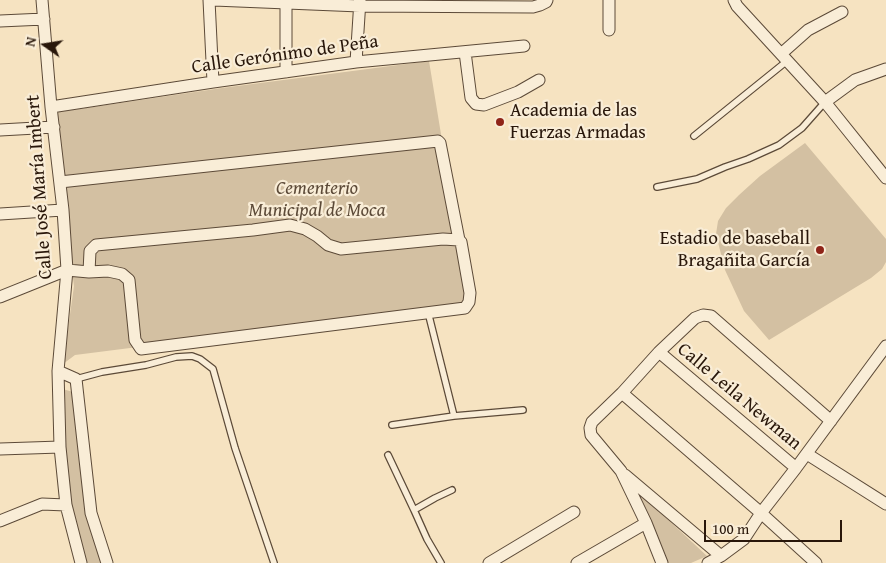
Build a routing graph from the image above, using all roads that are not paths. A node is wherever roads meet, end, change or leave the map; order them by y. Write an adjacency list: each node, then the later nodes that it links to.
1 (42, 0): 12 (street, Calle José María Imbert)
2 (209, 0): 22 (street)
3 (214, 0): 5 (street)
4 (609, 0): 14 (street)
5 (286, 1): 8 (street); 20 (street)
6 (546, 1): 10 (street)
7 (739, 2): 17 (street)
8 (360, 3): 9 (street); 18 (street)
9 (427, 3): 10 (street)
10 (488, 3)
11 (842, 12): 17 (street)
12 (44, 19): 13 (street); 24 (street, Calle José María Imbert)
13 (0, 21)
14 (609, 30)
15 (524, 46): 16 (street, Calle Gerónimo de Peña)
16 (465, 52): 18 (street, Calle Gerónimo de Peña); 21 (street)
17 (784, 57): 23 (street); 27 (lane)
18 (356, 62): 20 (street, Calle Gerónimo de Peña)
19 (886, 69): 23 (street)
20 (286, 72): 22 (street, Calle Gerónimo de Peña)
21 (538, 80)
22 (213, 82): 24 (street, Calle Gerónimo de Peña)
23 (825, 102): 28 (street); 30 (lane)
24 (51, 107): 25 (street, Calle José María Imbert)
25 (54, 128): 26 (street); 29 (street, Calle José María Imbert)
26 (0, 130)
27 (694, 136)
28 (886, 178)
29 (60, 182): 31 (street, Calle José María Imbert); 33 (street)
30 (657, 187)
31 (63, 210): 32 (street); 34 (street, Calle José María Imbert)
32 (0, 214)
33 (459, 240): 35 (street); 37 (street)
34 (67, 270): 35 (street); 36 (street); 40 (street, Calle José María Imbert)
35 (89, 272): 37 (street)
36 (0, 297)
37 (428, 312): 44 (lane)
38 (886, 346): 45 (street)
39 (659, 352): 42 (street); 45 (street); 51 (street, Calle Leila Newman)
40 (58, 370): 41 (street); 47 (street, Calle José María Imbert)
41 (76, 379): 63 (street); 64 (lane)
42 (622, 393): 52 (street); 58 (street)
43 (523, 410): 44 (lane)
44 (454, 416): 46 (lane)
45 (831, 421): 49 (street)
46 (392, 425)
47 (60, 447): 48 (street); 55 (street, Calle José María Imbert)
48 (0, 449)
49 (807, 454): 51 (street); 54 (street)
50 (388, 455): 56 (lane)
51 (796, 468): 58 (street)
52 (621, 471): 60 (street); 61 (street)
53 (452, 490): 56 (lane)
54 (884, 500)
55 (66, 505): 59 (street); 62 (street, Calle José María Imbert)
56 (414, 510): 65 (lane)
57 (574, 512): 66 (street)
58 (761, 513): 61 (street); 70 (street)
59 (0, 521)
60 (646, 523): 67 (street); 68 (street)
61 (721, 556): 69 (street)
62 (81, 563)
63 (107, 563)
64 (274, 563)
65 (441, 563)
66 (489, 563)
67 (577, 563)
68 (662, 563)
69 (708, 563)
70 (816, 563)

